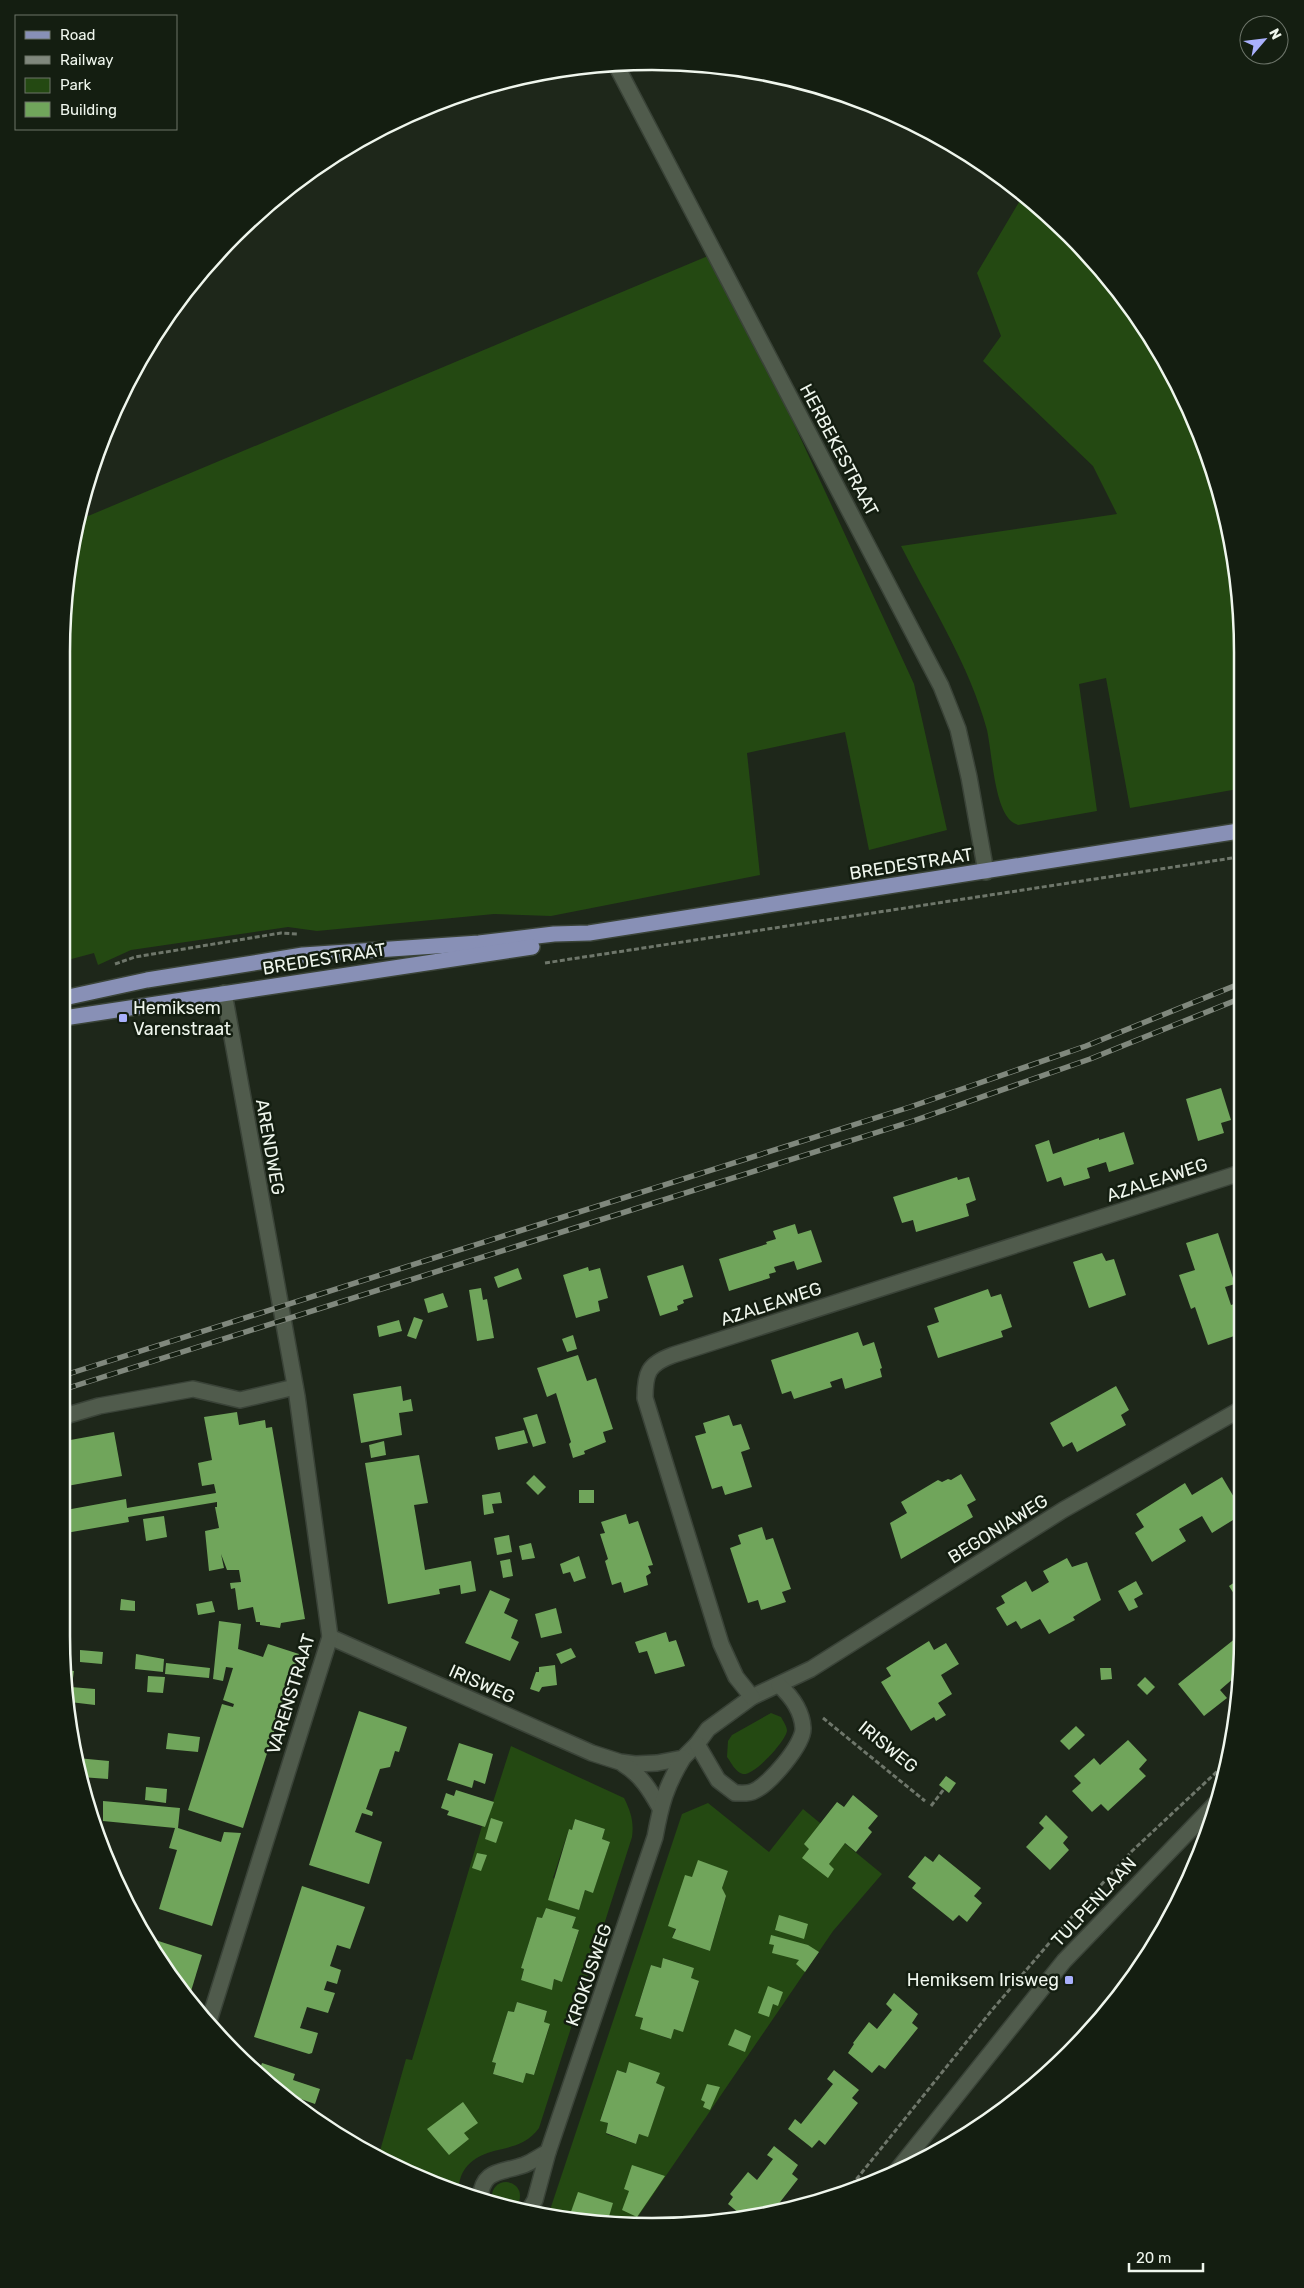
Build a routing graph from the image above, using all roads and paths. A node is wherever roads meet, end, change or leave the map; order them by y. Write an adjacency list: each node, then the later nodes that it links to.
1 (620, 71): 4 (street, HERBEKESTRAAT)
2 (1234, 832): 4 (main road, BREDESTRAAT)
3 (1234, 858): 7 (path)
4 (986, 872): 5 (main road, BREDESTRAAT)
5 (589, 933): 9 (main road, BREDESTRAAT); 10 (main road, BREDESTRAAT)
6 (304, 934): 8 (path)
7 (544, 963)
8 (111, 966)
9 (224, 993): 11 (main road, BREDESTRAAT); 13 (street, ARENDWEG)
10 (70, 997)
11 (70, 1017)
12 (1234, 1175): 19 (street, AZALEAWEG)
13 (279, 1307): 14 (street, VARENSTRAAT)
14 (295, 1388): 16 (street); 17 (street, VARENSTRAAT)
15 (1234, 1413): 18 (street, BEGONIAWEG)
16 (70, 1415)
17 (330, 1637): 23 (street, IRISWEG); 29 (street, VARENSTRAAT)
18 (779, 1685): 19 (street); 20 (street)
19 (752, 1697): 21 (street)
20 (799, 1711): 21 (street); 25 (path, IRISWEG)
21 (697, 1744): 22 (street)
22 (683, 1758): 23 (street, IRISWEG); 27 (street)
23 (620, 1762): 27 (street, IRISWEG)
24 (944, 1789): 26 (path)
25 (925, 1801)
26 (931, 1806)
27 (660, 1808): 30 (street, KROKUSWEG)
28 (1206, 1814): 31 (street, TULPENLAAN)
29 (211, 2016)
30 (548, 2152): 32 (street); 33 (street, KROKUSWEG)
31 (906, 2160)
32 (481, 2192)
33 (532, 2205)

